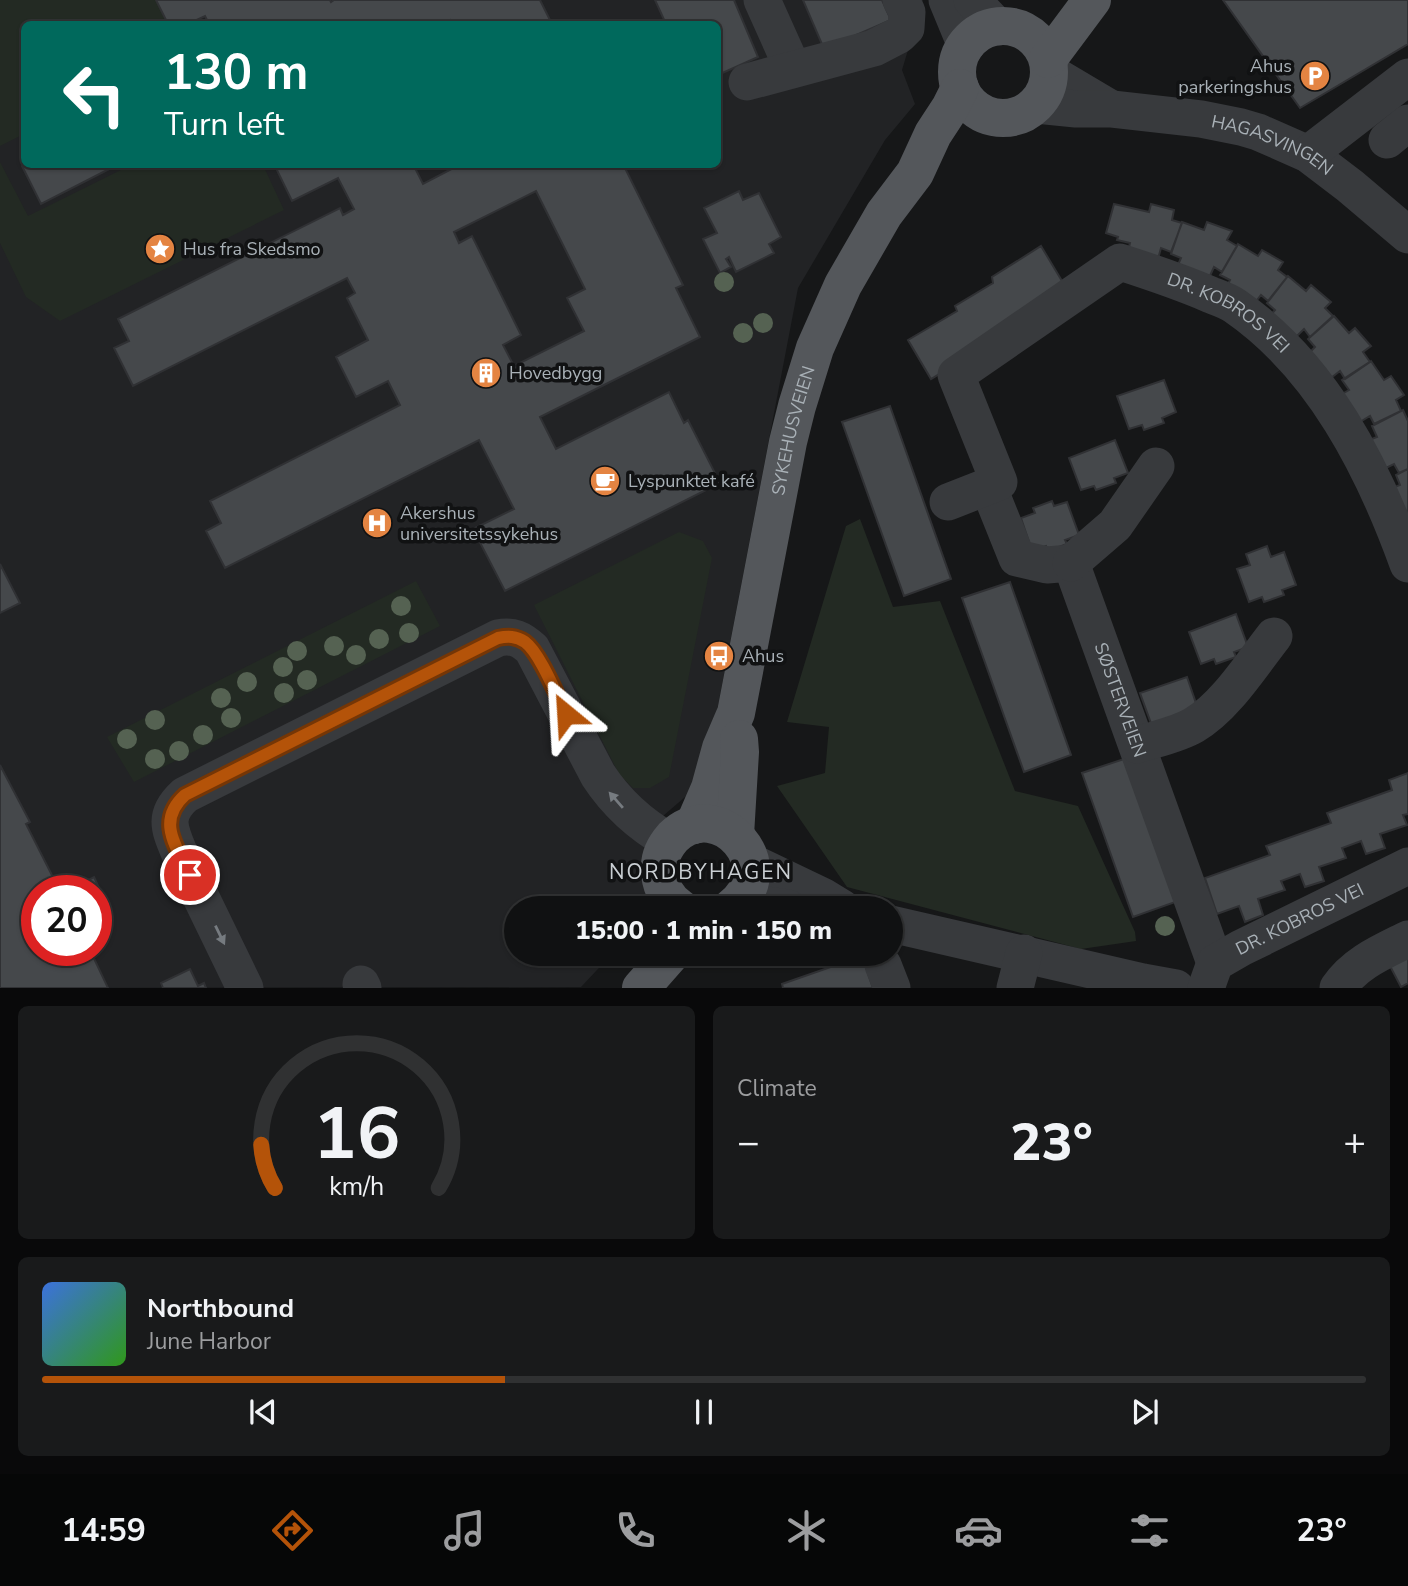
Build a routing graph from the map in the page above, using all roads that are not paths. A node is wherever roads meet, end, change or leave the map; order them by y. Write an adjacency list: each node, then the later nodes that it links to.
1 (762, 0): 8 (street)
2 (901, 0): 8 (street)
3 (947, 0): 7 (street)
4 (1073, 0): 6 (main road)
5 (1093, 0): 10 (main road)
6 (997, 19): 7 (main road); 10 (main road)
7 (966, 46): 12 (main road)
8 (793, 69): 11 (street)
9 (1408, 77): 14 (street)
10 (1044, 79): 13 (main road); 14 (street, HAGASVINGEN)
11 (747, 82)
12 (960, 88): 13 (main road); 15 (main road, SYKEHUSVEIEN)
13 (989, 116): 15 (main road, SYKEHUSVEIEN)
14 (1308, 154): 16 (street, HAGASVINGEN)
15 (915, 173): 23 (main road, SYKEHUSVEIEN)
16 (1408, 234)
17 (1156, 466): 20 (street)
18 (988, 486): 19 (street); 20 (street); 21 (street, DR. KOBROS VEI)
19 (948, 502)
20 (1071, 563): 24 (street, SØSTERVEIEN)
21 (1408, 564)
22 (1274, 636): 24 (street)
23 (736, 713): 25 (main road, SYKEHUSVEIEN); 26 (main road, SYKEHUSVEIEN)
24 (1137, 745): 36 (street, SØSTERVEIEN)
25 (682, 833): 26 (main road); 28 (main road, SYKEHUSVEIEN); 39 (street, one-way to 39)
26 (743, 848): 29 (main road, SYKEHUSVEIEN); 30 (street)
27 (1408, 866): 36 (street, DR. KOBROS VEI)
28 (666, 896)
29 (742, 896)
30 (822, 896)
31 (903, 928): 35 (street)
32 (1408, 939): 37 (street)
33 (638, 966): 40 (main road)
34 (660, 966): 41 (main road)
35 (1020, 970): 38 (street)
36 (1211, 975)
37 (1351, 984)
38 (1154, 986)
39 (246, 988)
40 (629, 988)
41 (641, 988)

